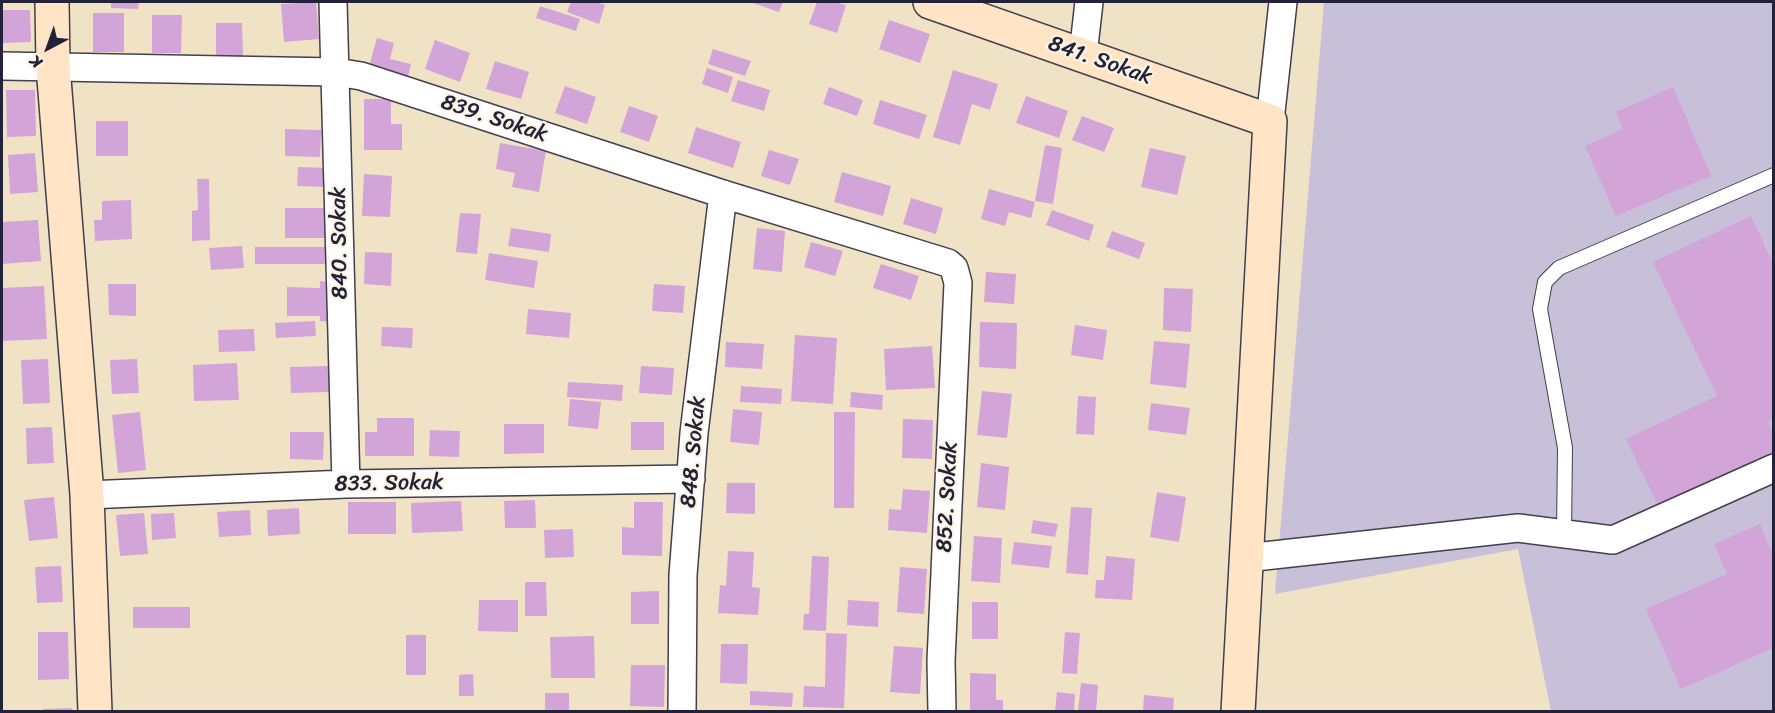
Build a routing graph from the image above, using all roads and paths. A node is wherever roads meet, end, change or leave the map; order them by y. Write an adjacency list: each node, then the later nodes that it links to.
1 (52, 2): 8 (street)
2 (333, 2): 9 (street, 840. Sokak)
3 (930, 2): 6 (street, 841. Sokak)
4 (1089, 2): 6 (street)
5 (1283, 2): 10 (street)
6 (1083, 55): 10 (street, 841. Sokak)
7 (2, 66): 8 (street, 839. Sokak)
8 (53, 66): 9 (street, 839. Sokak); 17 (street)
9 (336, 72): 12 (street, 839. Sokak); 16 (street, 840. Sokak)
10 (1270, 121): 19 (street)
11 (1773, 175): 18 (lane)
12 (723, 194): 13 (street, 839. Sokak); 15 (street, 848. Sokak)
13 (958, 282): 22 (street, 852. Sokak)
14 (1773, 468): 18 (street)
15 (691, 479): 16 (street, 833. Sokak); 21 (street, 848. Sokak)
16 (346, 484): 17 (street, 833. Sokak)
17 (87, 495): 20 (street)
18 (1564, 534): 19 (street)
19 (1246, 558): 23 (street)
20 (95, 711)
21 (682, 711)
22 (942, 711)
23 (1238, 711)

